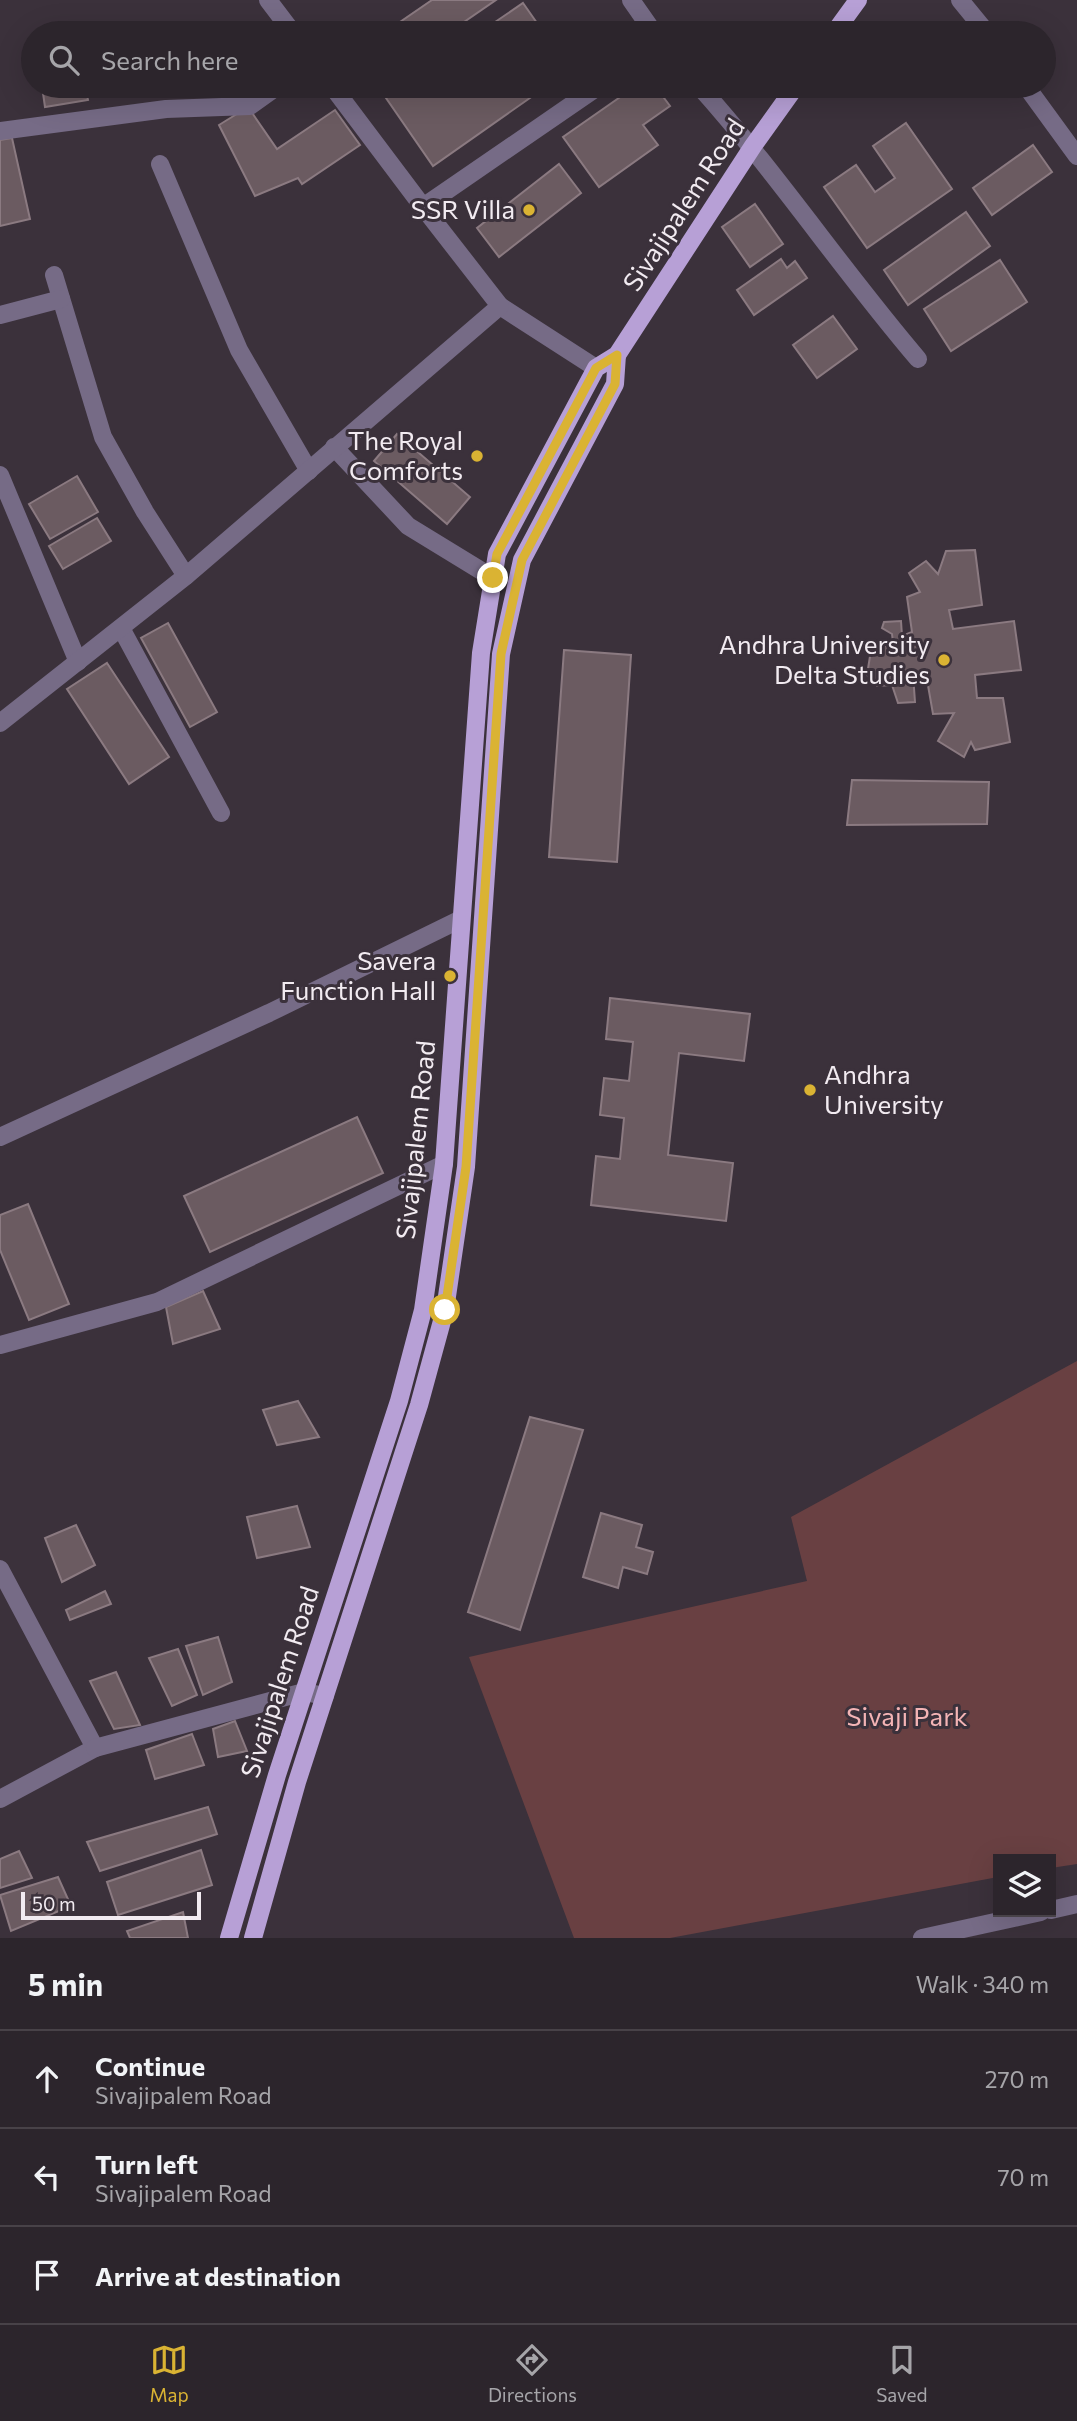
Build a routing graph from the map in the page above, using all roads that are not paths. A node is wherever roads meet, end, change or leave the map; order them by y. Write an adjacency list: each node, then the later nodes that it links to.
1 (268, 0): 5 (street)
2 (631, 0): 6 (street)
3 (858, 0): 7 (main road)
4 (960, 0): 8 (street)
5 (284, 21)
6 (646, 21)
7 (843, 21)
8 (977, 21)
9 (261, 98): 15 (street)
10 (341, 98): 19 (street)
11 (581, 98): 19 (street)
12 (710, 98): 16 (street)
13 (787, 98): 16 (main road, Sivajipalem Road)
14 (1035, 98): 17 (street)
15 (0, 131)
16 (753, 146): 24 (main road, Sivajipalem Road); 25 (street)
17 (1077, 156)
18 (160, 164): 28 (street)
19 (423, 207): 22 (street)
20 (54, 275): 21 (street)
21 (61, 299): 23 (street); 30 (street)
22 (500, 306): 26 (street); 27 (street)
23 (0, 315)
24 (617, 355): 26 (main road, Sivajipalem Road); 42 (main road, Sivajipalem Road)
25 (918, 359)
26 (596, 368): 31 (main road, Sivajipalem Road)
27 (334, 447): 28 (street); 31 (street)
28 (309, 471): 30 (street)
29 (0, 475): 33 (street)
30 (186, 576): 32 (street)
31 (493, 578): 36 (main road, Sivajipalem Road)
32 (121, 628): 33 (street); 35 (street)
33 (78, 662): 34 (street)
34 (0, 723)
35 (221, 813)
36 (461, 919): 37 (street); 38 (main road, Sivajipalem Road)
37 (0, 1137)
38 (444, 1164): 39 (street); 41 (main road, Sivajipalem Road)
39 (0, 1345)
40 (0, 1569): 43 (street)
41 (304, 1692): 42 (street); 43 (street); 49 (main road, Sivajipalem Road)
42 (325, 1696): 50 (main road, Sivajipalem Road)
43 (95, 1748): 44 (street)
44 (0, 1800)
45 (1077, 1904): 46 (street)
46 (1056, 1909)
47 (1019, 1917): 48 (street)
48 (932, 1937)
49 (229, 1938)
50 (253, 1938)

